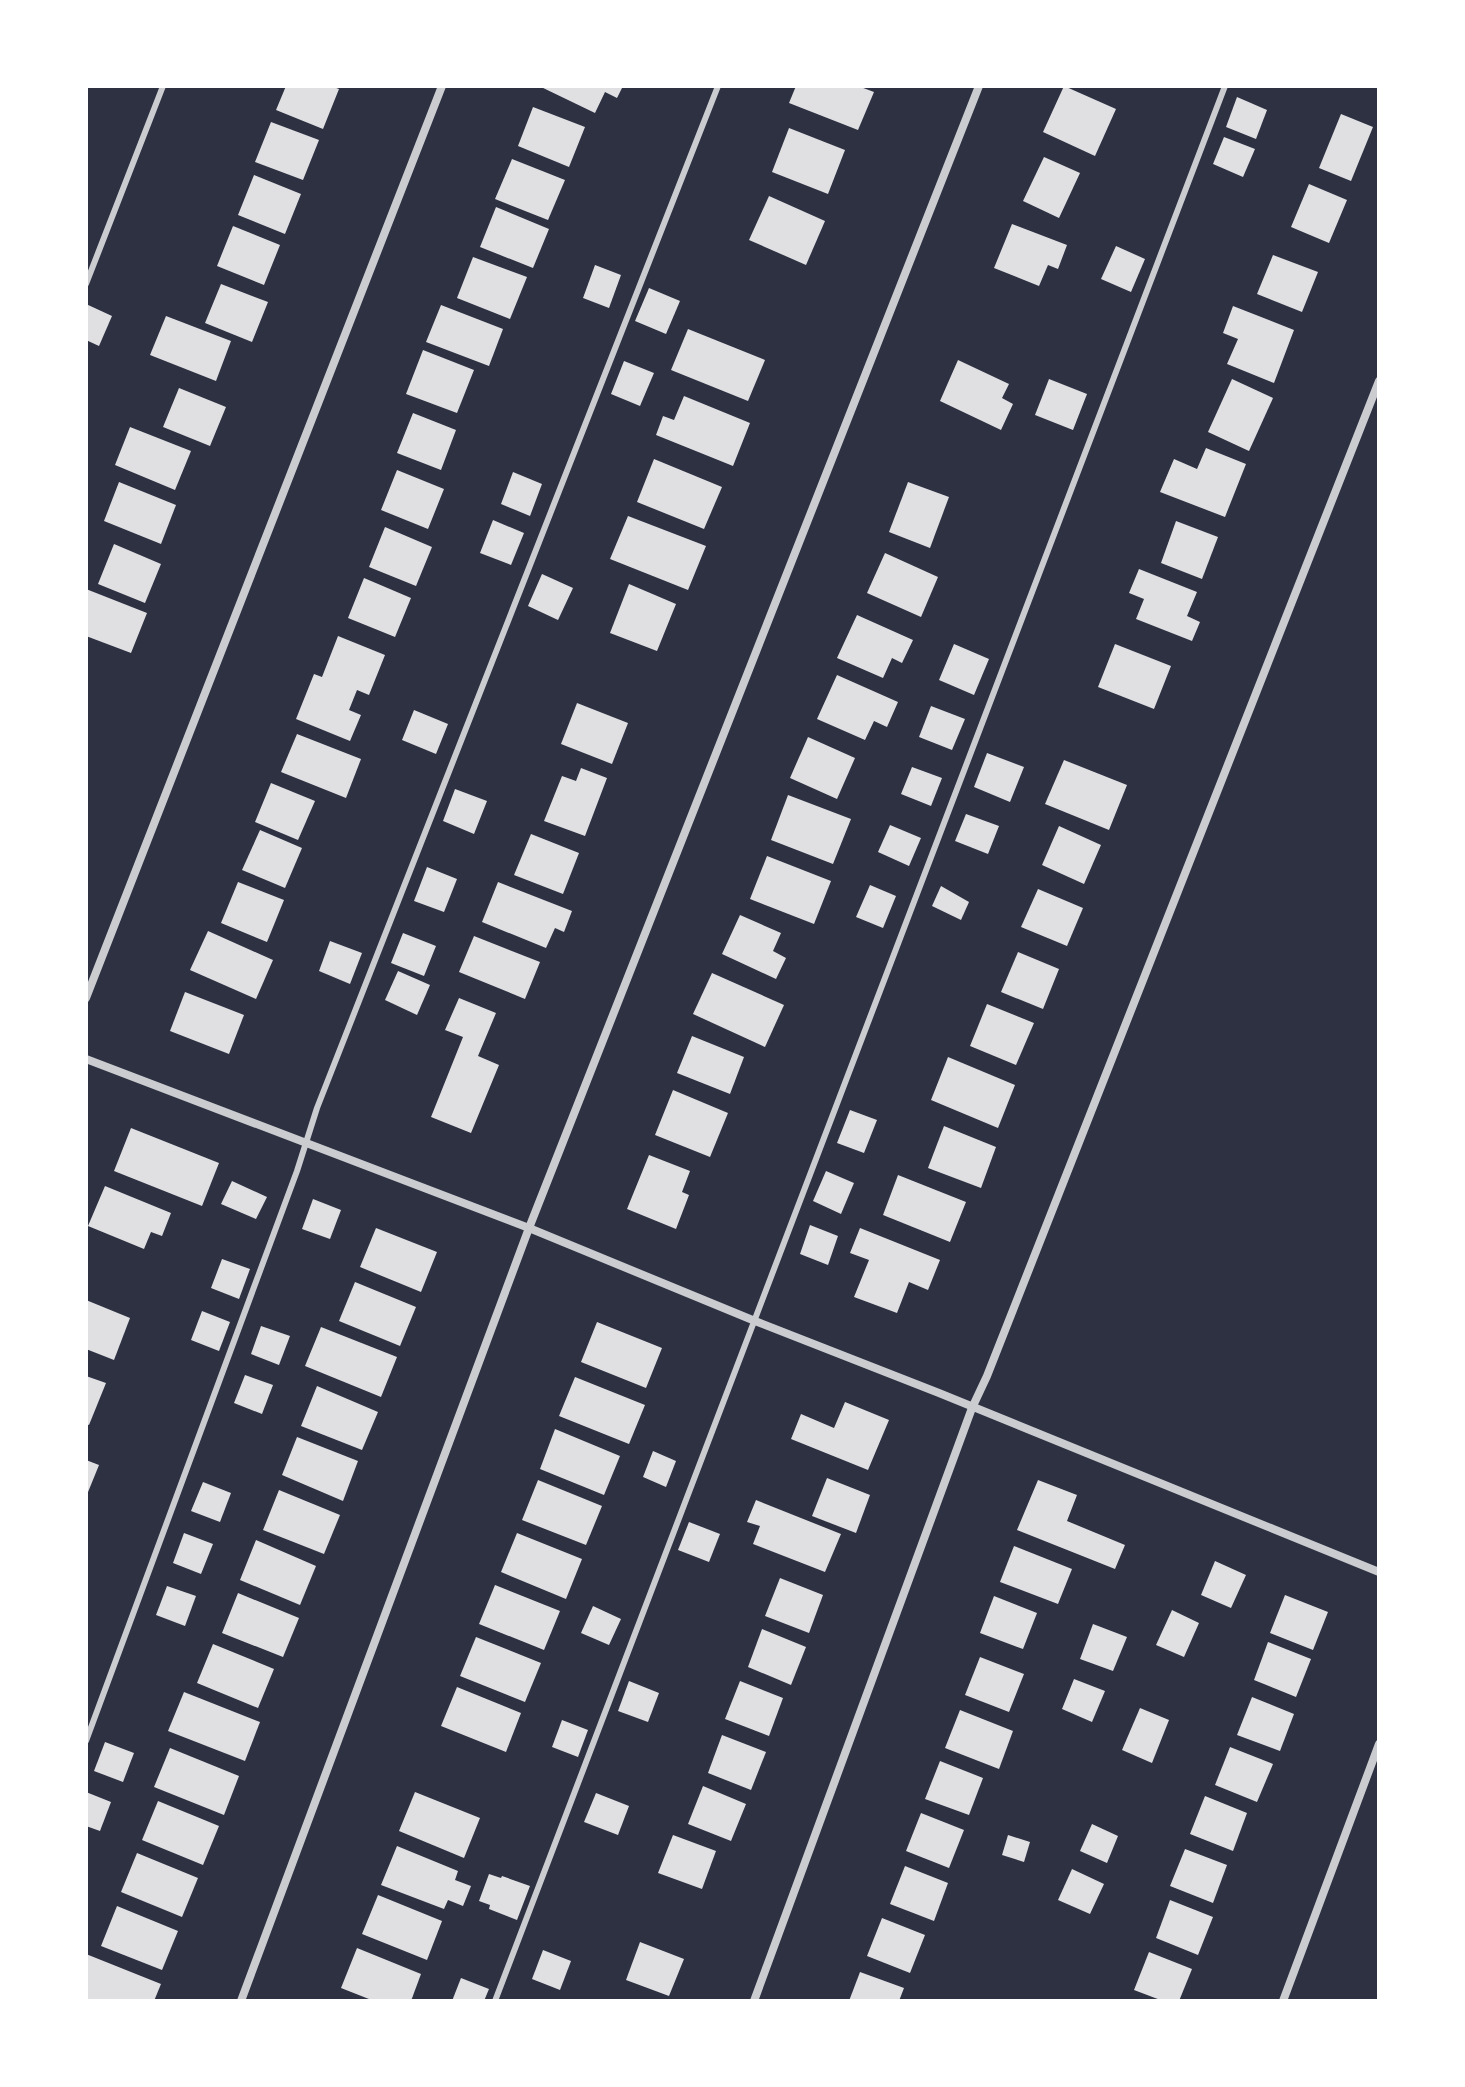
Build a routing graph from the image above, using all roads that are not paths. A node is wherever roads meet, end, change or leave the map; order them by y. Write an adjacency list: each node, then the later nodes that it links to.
1 (163, 86): 6 (lane)
2 (442, 86): 8 (street)
3 (718, 86): 10 (lane)
4 (979, 86): 11 (street)
5 (1225, 86): 12 (lane)
6 (86, 284)
7 (1379, 381): 13 (street)
8 (86, 998)
9 (86, 1059): 10 (street)
10 (305, 1142): 11 (street); 15 (lane)
11 (529, 1228): 12 (street); 17 (street)
12 (755, 1321): 13 (street); 18 (lane)
13 (972, 1408): 14 (street); 19 (street)
14 (1379, 1572)
15 (86, 1741)
16 (1379, 1744): 20 (street)
17 (241, 2001)
18 (495, 2001)
19 (754, 2001)
20 (1283, 2001)

